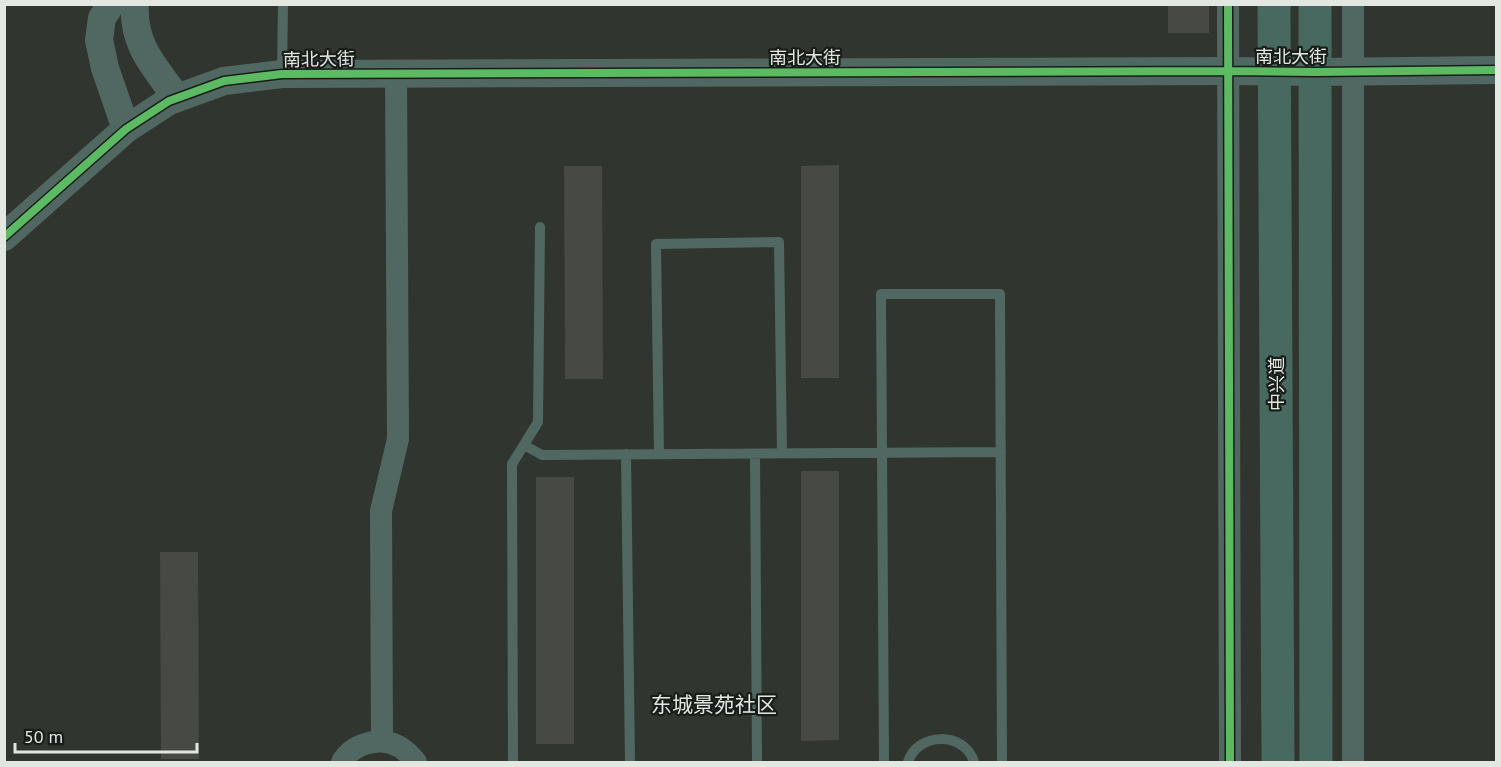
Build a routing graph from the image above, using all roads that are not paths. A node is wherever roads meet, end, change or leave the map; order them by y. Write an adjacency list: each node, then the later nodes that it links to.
1 (111, 4): 16 (street)
2 (135, 4): 15 (street)
3 (283, 4): 14 (lane)
4 (1228, 4): 9 (street)
5 (1274, 4): 10 (main road, 中兴道)
6 (1315, 4): 12 (main road)
7 (1353, 4): 11 (street)
8 (1497, 70): 11 (street, 南北大街)
9 (1228, 71): 10 (street, 南北大街); 13 (street, 南北大街); 35 (street)
10 (1274, 71): 12 (street, 南北大街); 36 (main road, 中兴道)
11 (1353, 71): 12 (street, 南北大街); 38 (street)
12 (1316, 72): 37 (main road)
13 (396, 73): 14 (street, 南北大街); 25 (street)
14 (282, 74): 15 (street, 南北大街)
15 (177, 98): 16 (street, 南北大街)
16 (126, 129): 18 (street, 南北大街)
17 (540, 227): 19 (lane)
18 (4, 237)
19 (524, 445): 22 (lane); 28 (lane)
20 (1001, 452): 21 (lane); 31 (lane); 34 (lane)
21 (782, 453): 23 (lane); 24 (lane)
22 (626, 454): 23 (lane); 29 (lane)
23 (659, 454): 24 (lane)
24 (755, 454): 30 (lane)
25 (382, 741): 26 (street); 27 (street)
26 (342, 762)
27 (416, 762)
28 (513, 762)
29 (630, 762)
30 (757, 762)
31 (884, 762)
32 (908, 762): 33 (lane)
33 (974, 762)
34 (1002, 762)
35 (1230, 762)
36 (1278, 762)
37 (1316, 762)
38 (1353, 762)

